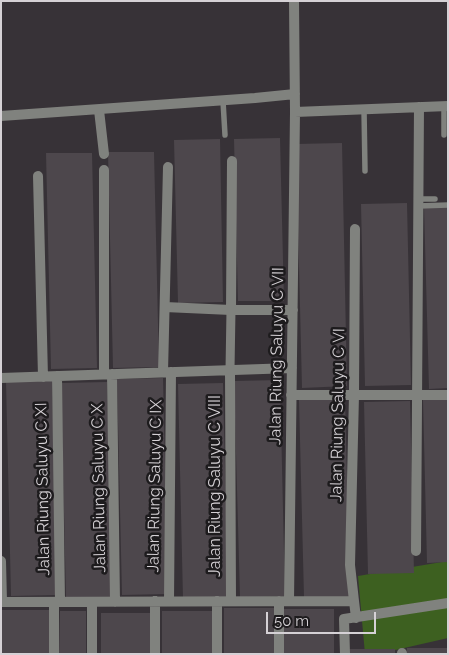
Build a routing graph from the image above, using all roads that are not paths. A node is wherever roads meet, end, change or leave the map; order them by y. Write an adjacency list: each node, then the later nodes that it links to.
1 (294, 1): 2 (street, Jalan Riung Saluyu C VII)
2 (295, 94): 3 (street); 8 (street, Jalan Riung Saluyu C VII)
3 (223, 101): 7 (street); 10 (lane)
4 (446, 106): 5 (street); 11 (lane)
5 (419, 107): 6 (street); 19 (street)
6 (364, 109): 8 (street); 16 (lane)
7 (99, 110): 9 (street); 12 (street)
8 (295, 112): 24 (street, Jalan Riung Saluyu C VII)
9 (1, 116)
10 (224, 134)
11 (444, 135)
12 (104, 154)
13 (232, 161): 23 (street)
14 (168, 167): 22 (street, Jalan Riung Saluyu C IX)
15 (104, 170): 28 (street, Jalan Riung Saluyu C X)
16 (365, 170)
17 (38, 176): 30 (street)
18 (435, 199): 19 (lane)
19 (418, 202): 20 (lane); 34 (street)
20 (448, 205)
21 (356, 229): 33 (street, Jalan Riung Saluyu C VI)
22 (165, 307): 23 (street); 27 (street, Jalan Riung Saluyu C IX)
23 (231, 310): 24 (street); 26 (street)
24 (292, 310): 25 (street, Jalan Riung Saluyu C VII)
25 (292, 368): 26 (street); 32 (street, Jalan Riung Saluyu C VII)
26 (230, 370): 27 (street); 41 (street, Jalan Riung Saluyu C VIII)
27 (167, 372): 28 (street); 39 (street, Jalan Riung Saluyu C IX)
28 (108, 374): 29 (street); 47 (street, Jalan Riung Saluyu C X)
29 (57, 376): 30 (street); 45 (street, Jalan Riung Saluyu C XI)
30 (43, 377): 31 (street)
31 (1, 378)
32 (291, 395): 33 (street); 42 (street, Jalan Riung Saluyu C VII)
33 (354, 395): 34 (street); 43 (street, Jalan Riung Saluyu C VI)
34 (416, 395): 35 (street); 36 (street)
35 (448, 395)
36 (416, 551)
37 (1, 561): 44 (street)
38 (155, 601): 39 (street); 47 (street); 52 (street)
39 (169, 601): 40 (street)
40 (217, 601): 41 (street); 53 (street)
41 (231, 601): 42 (street)
42 (284, 601): 43 (street); 54 (street, Jalan Riung Saluyu C VII)
43 (354, 601): 49 (street, Jalan Riung Saluyu C VI)
44 (2, 602): 45 (street)
45 (57, 602): 46 (street); 50 (street, Jalan Riung Saluyu C XI)
46 (92, 602): 47 (street); 51 (street)
47 (115, 602)
48 (448, 604): 49 (street)
49 (356, 618): 55 (street)
50 (54, 654)
51 (92, 654)
52 (155, 654)
53 (217, 654)
54 (279, 654)
55 (344, 654)

